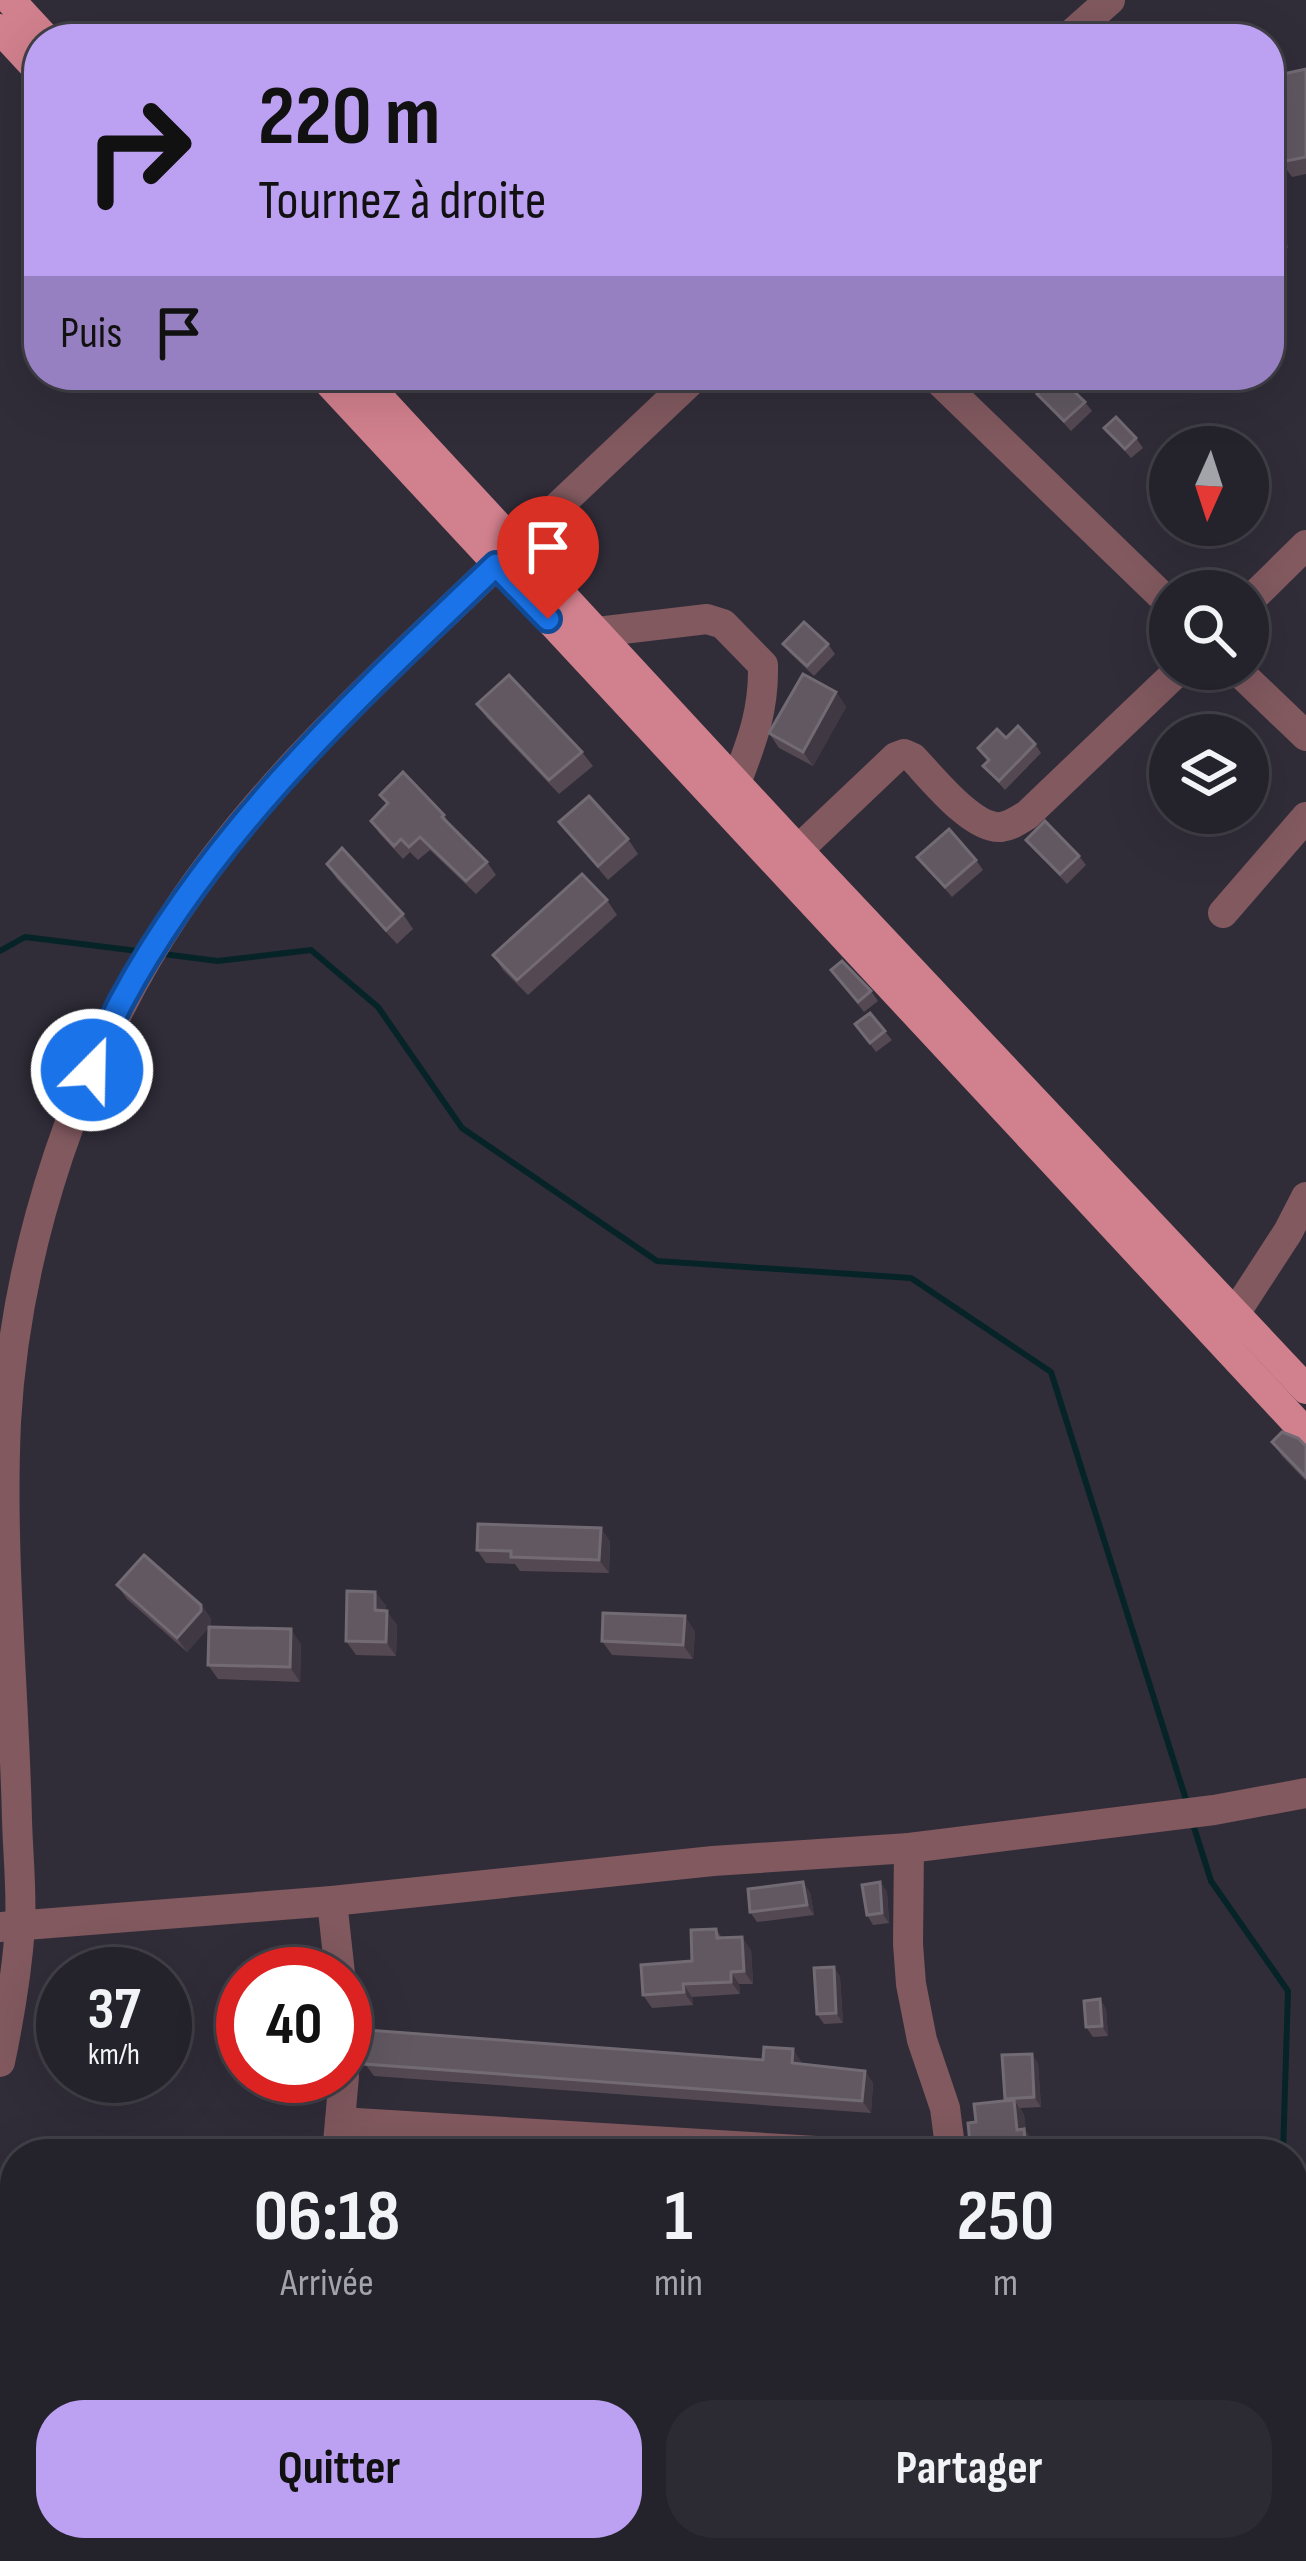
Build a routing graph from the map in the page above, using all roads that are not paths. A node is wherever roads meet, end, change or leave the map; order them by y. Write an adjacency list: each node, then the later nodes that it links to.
1 (10, 0): 3 (main road)
2 (1110, 0): 4 (street)
3 (32, 24)
4 (1083, 24)
5 (0, 29): 6 (main road)
6 (24, 54)
7 (337, 390): 12 (main road)
8 (370, 390): 12 (main road)
9 (682, 390): 12 (street)
10 (949, 390): 14 (street)
11 (1306, 545): 13 (street)
12 (506, 555): 15 (main road); 26 (main road); 30 (street)
13 (1269, 581)
14 (1149, 584)
15 (597, 632): 19 (main road); 19 (street)
16 (1158, 690): 21 (street)
17 (1258, 690): 18 (street)
18 (1306, 736)
19 (736, 783): 21 (main road)
20 (1306, 817): 22 (street)
21 (798, 850): 24 (main road)
22 (1223, 913)
23 (1306, 1197): 24 (street)
24 (1234, 1316): 25 (main road)
25 (1306, 1389)
26 (1306, 1432)
27 (1306, 1793): 28 (street)
28 (909, 1848): 29 (street); 37 (street)
29 (332, 1900): 30 (street); 31 (street)
30 (10, 1927): 32 (street)
31 (337, 1947)
32 (0, 2062)
33 (342, 2103): 34 (street)
34 (340, 2122): 35 (street); 36 (street)
35 (338, 2139)
36 (619, 2139)
37 (949, 2139)

